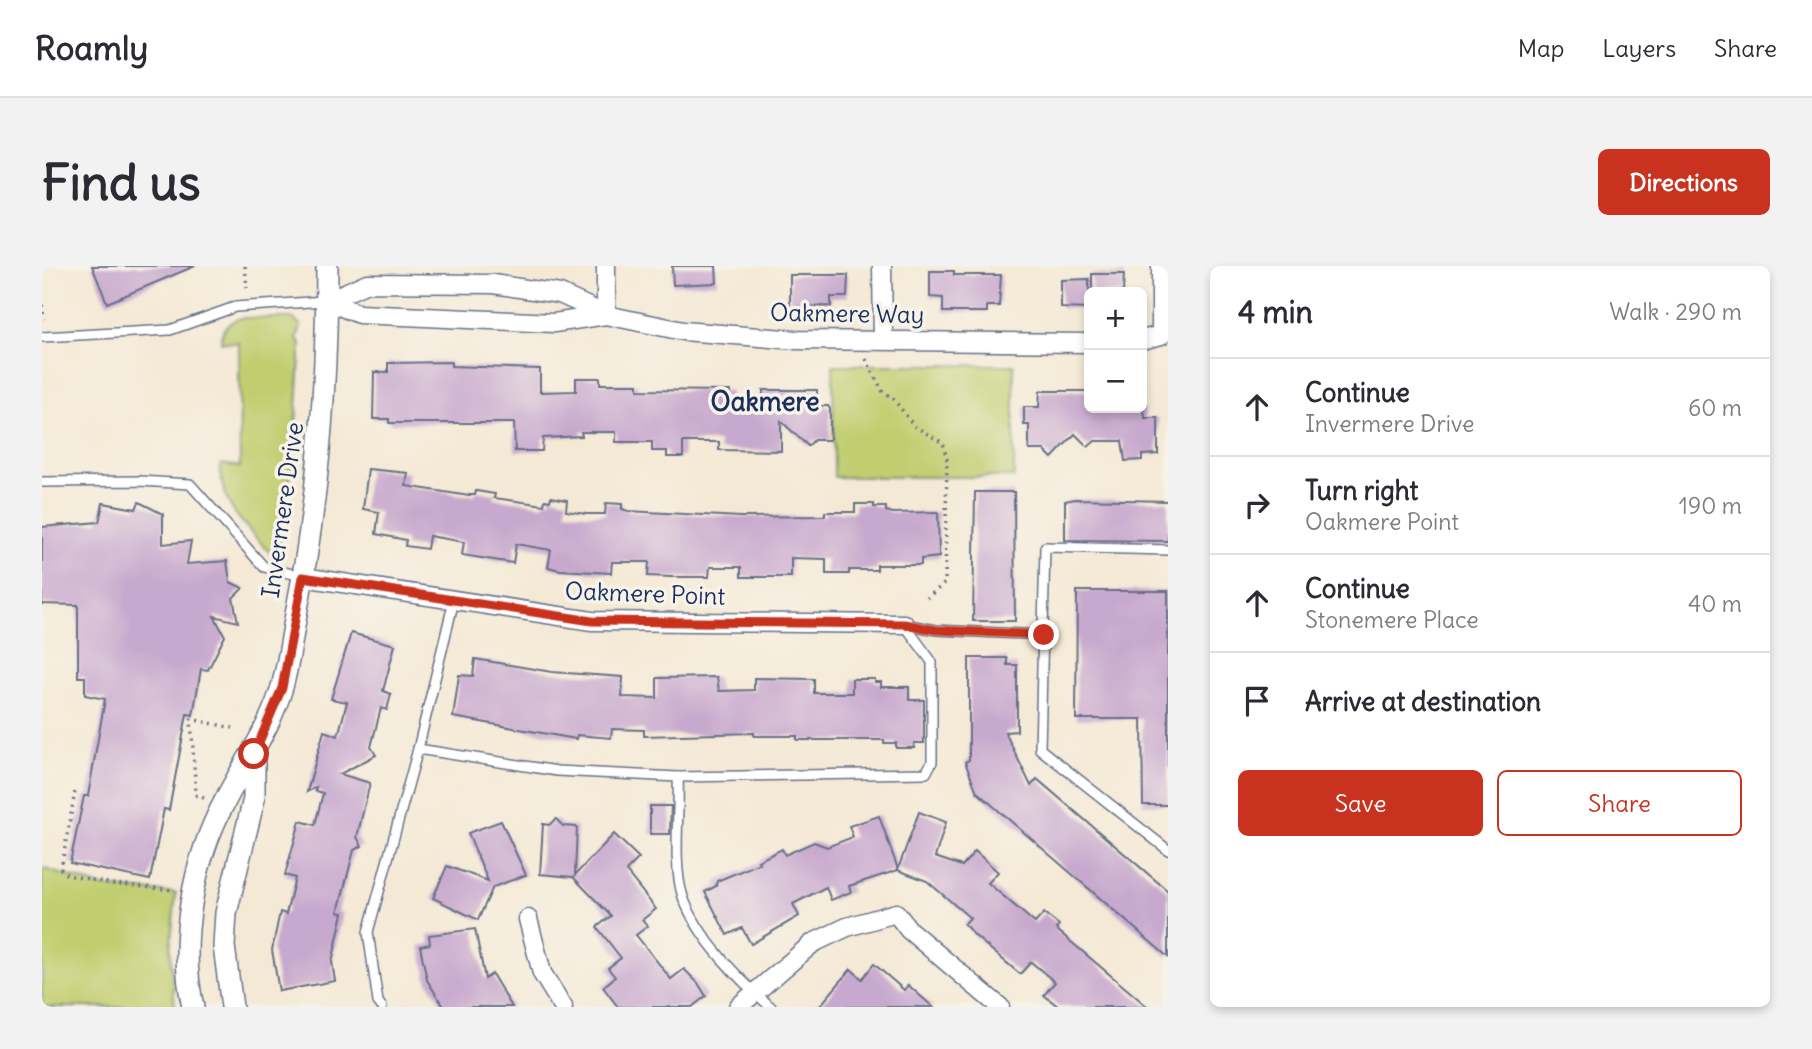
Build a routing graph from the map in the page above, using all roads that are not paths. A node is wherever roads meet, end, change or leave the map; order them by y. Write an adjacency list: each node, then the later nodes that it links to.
1 (327, 266): 5 (street, Invermere Drive)
2 (606, 266): 6 (street)
3 (882, 266): 8 (street)
4 (1161, 266): 9 (street)
5 (327, 301): 6 (street, Oakmere Way); 6 (street, Oakmere Way); 7 (lane); 13 (street, Invermere Drive)
6 (606, 315): 8 (street, Oakmere Way)
7 (42, 337)
8 (883, 339): 10 (street, Oakmere Way)
9 (1147, 339)
10 (1084, 343)
11 (42, 482): 13 (lane)
12 (1168, 550): 16 (lane)
13 (303, 577): 14 (street, Oakmere Point); 18 (street, Invermere Drive)
14 (454, 600): 15 (street, Oakmere Point); 17 (lane)
15 (904, 624): 16 (lane); 19 (lane)
16 (1044, 635): 20 (lane)
17 (418, 749): 19 (lane); 25 (lane)
18 (254, 754): 23 (street, Invermere Drive); 24 (street, Invermere Drive)
19 (678, 777): 22 (lane)
20 (1168, 850)
21 (528, 919): 26 (street)
22 (754, 993): 27 (street); 28 (lane); 29 (street)
23 (193, 1007)
24 (232, 1007)
25 (382, 1007)
26 (563, 1007)
27 (738, 1007)
28 (771, 1007)
29 (1000, 1007)

